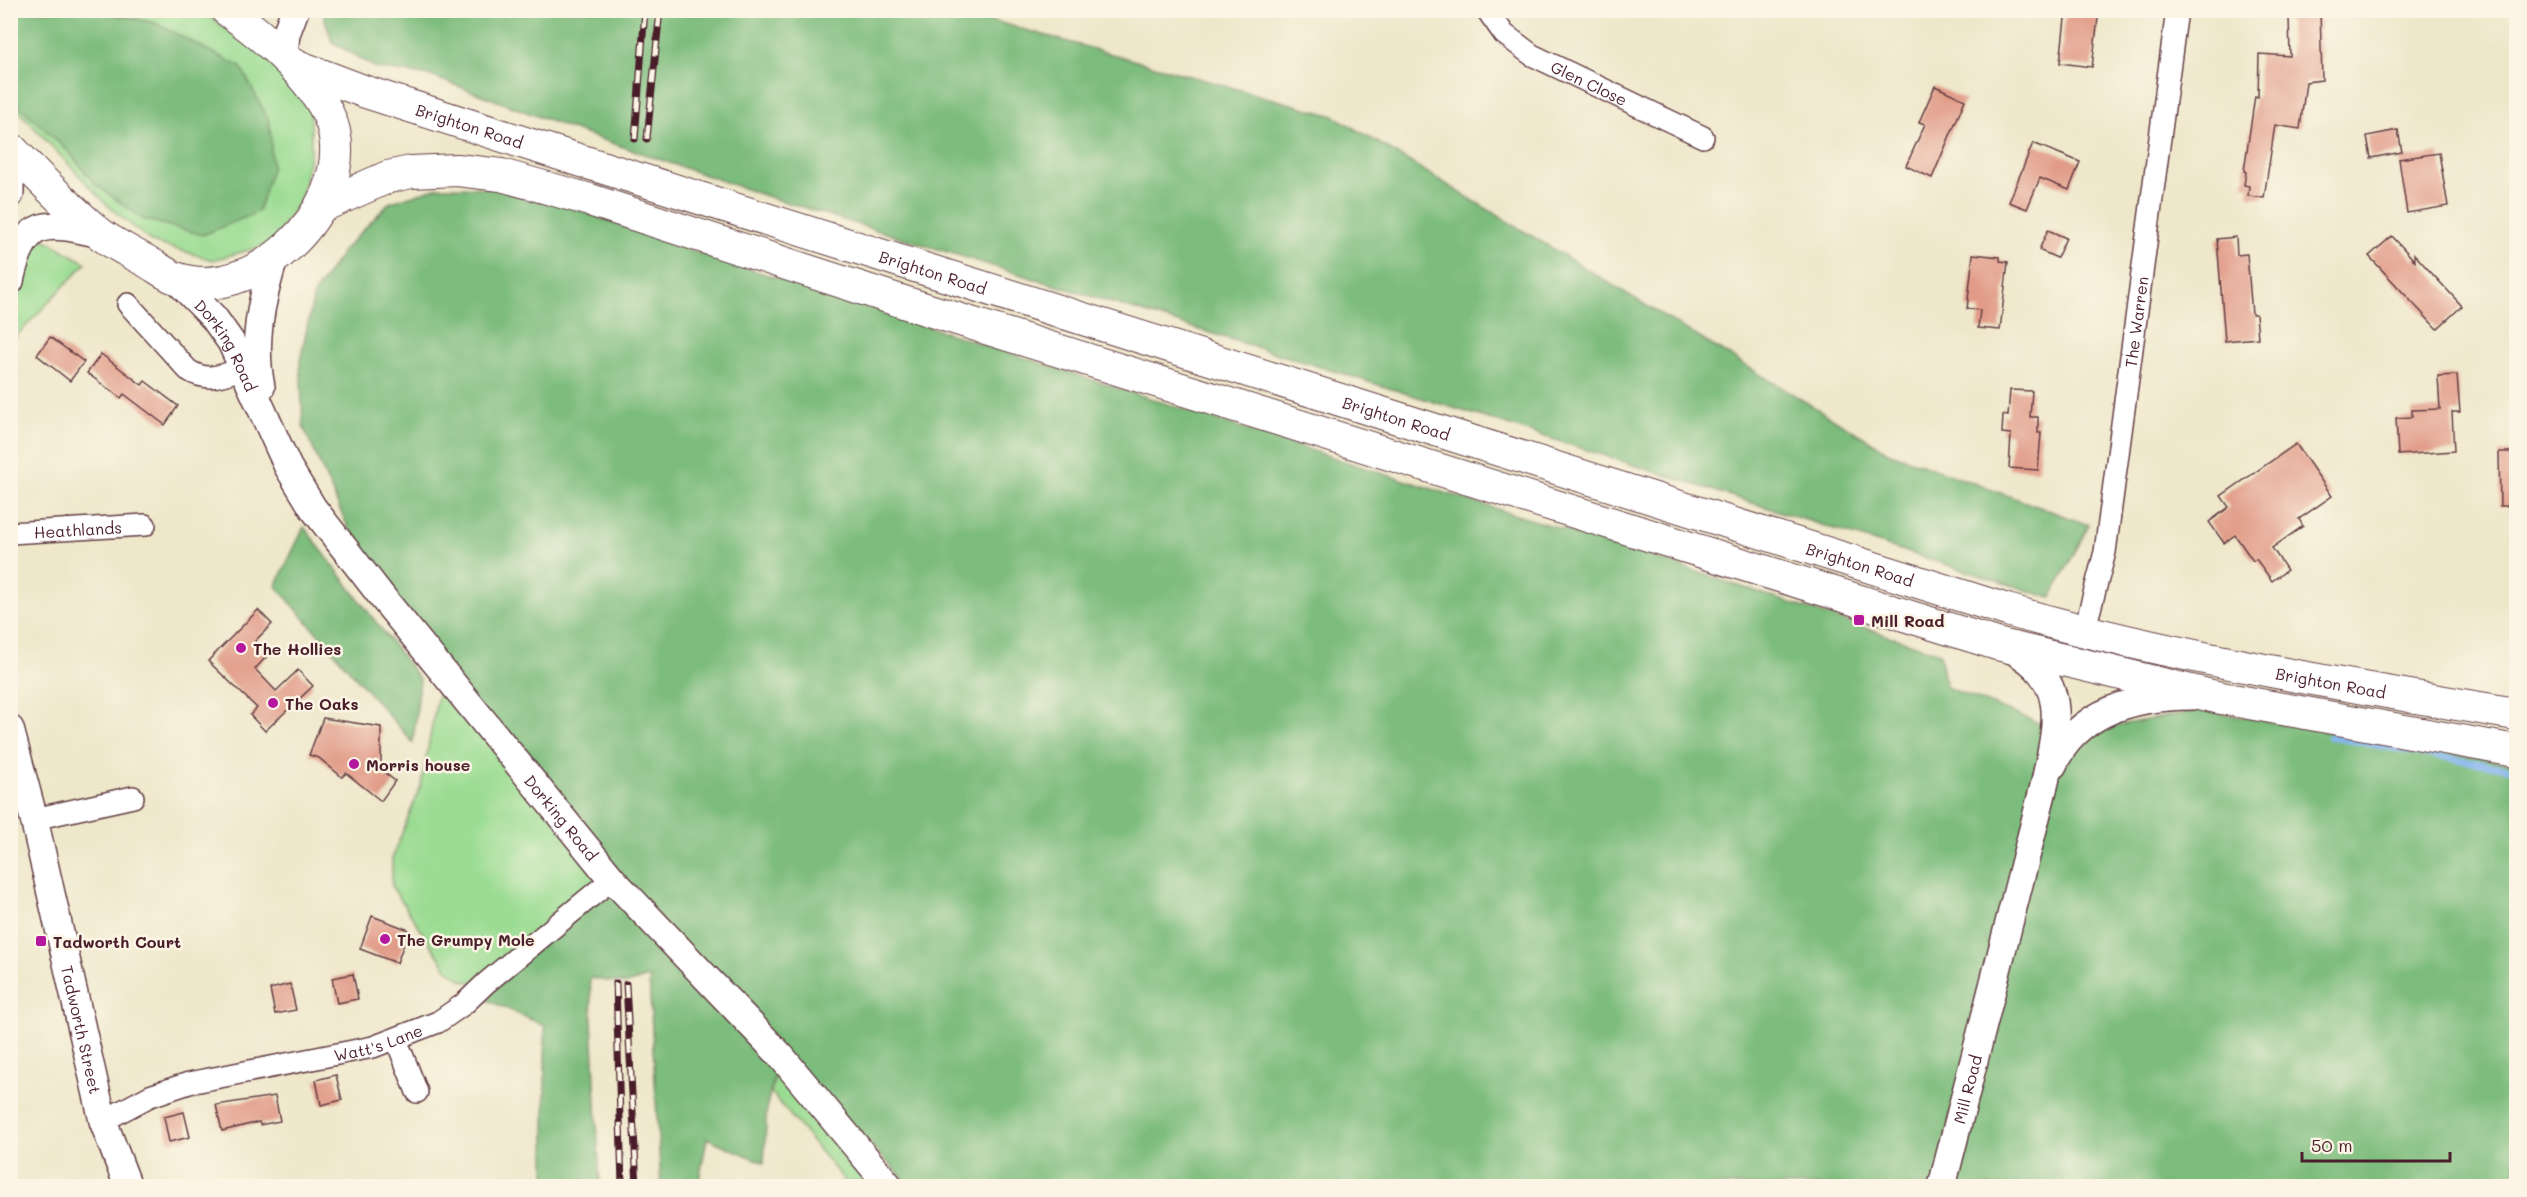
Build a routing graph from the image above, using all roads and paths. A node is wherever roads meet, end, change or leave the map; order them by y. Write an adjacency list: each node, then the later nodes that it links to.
1 (227, 10): 5 (highway)
2 (295, 10): 5 (main road)
3 (1487, 10): 6 (street, Glen Close)
4 (2177, 10): 20 (street, The Warren)
5 (288, 59): 10 (highway); 20 (highway, Brighton Road)
6 (1703, 137)
7 (10, 148): 11 (highway)
8 (10, 157): 9 (main road)
9 (10, 194)
10 (320, 207): 12 (highway); 21 (highway)
11 (100, 234): 13 (highway); 14 (main road)
12 (274, 259): 13 (highway); 17 (main road, Dorking Road)
13 (174, 277): 16 (main road, Dorking Road)
14 (10, 281)
15 (128, 304): 16 (street)
16 (244, 368): 17 (main road, Dorking Road)
17 (268, 422): 30 (main road, Dorking Road)
18 (145, 525): 19 (street, Heathlands)
19 (10, 533)
20 (2084, 632): 23 (highway, Brighton Road)
21 (2006, 647): 22 (highway); 27 (main road, Mill Road)
22 (2216, 697): 25 (highway); 27 (main road, Mill Road)
23 (2517, 714)
24 (10, 729): 26 (main road, Tadworth Street)
25 (2517, 751)
26 (14, 759): 29 (main road, Tadworth Street)
27 (2045, 782): 36 (main road, Mill Road)
28 (133, 797): 29 (street)
29 (34, 819): 33 (main road, Tadworth Street)
30 (612, 879): 31 (street, Watt's Lane); 35 (main road, Dorking Road)
31 (396, 1039): 32 (street); 33 (street, Watt's Lane)
32 (417, 1092)
33 (103, 1121): 34 (main road, Tadworth Street)
34 (128, 1186)
35 (889, 1186)
36 (1942, 1186)

